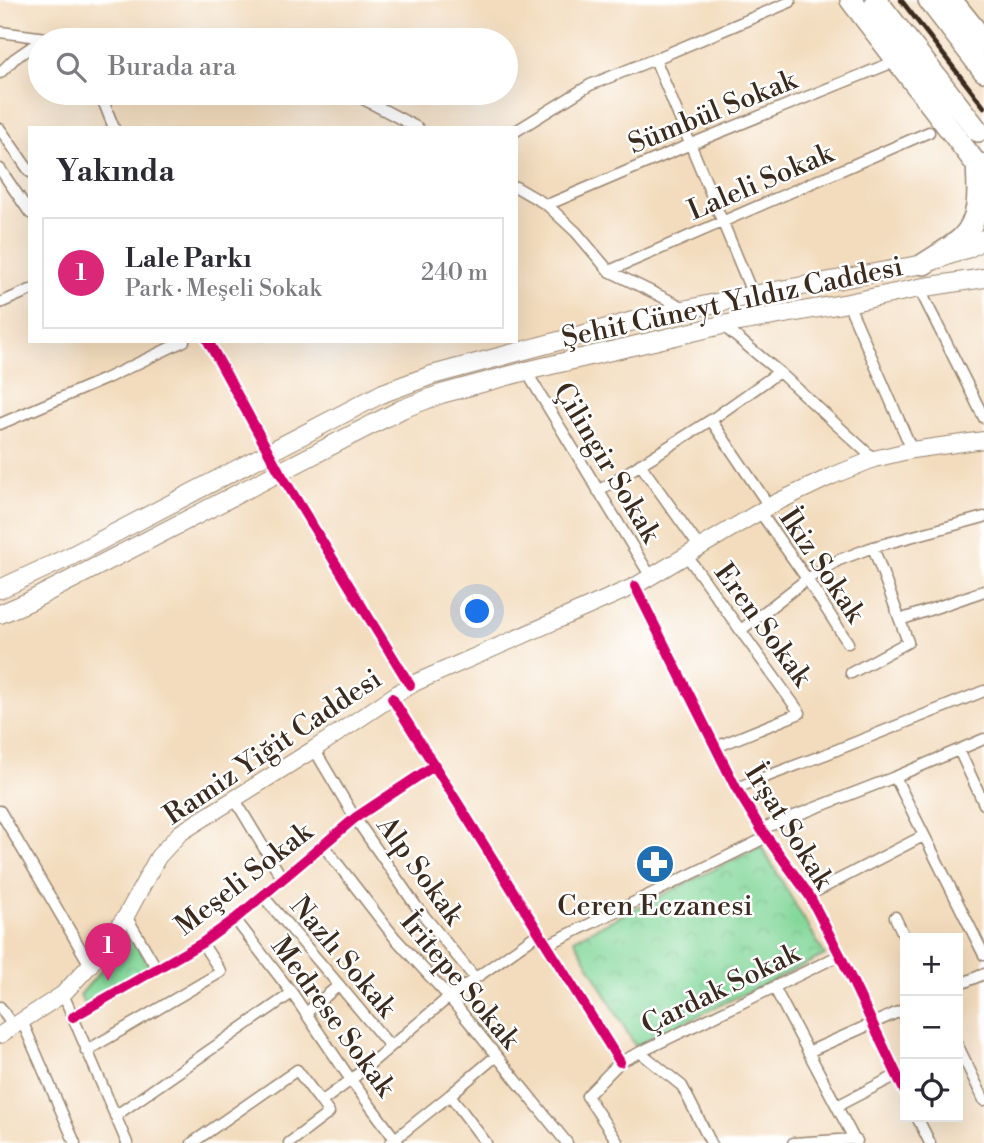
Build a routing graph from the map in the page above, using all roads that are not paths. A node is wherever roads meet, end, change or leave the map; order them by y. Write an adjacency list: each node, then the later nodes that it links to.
1 (850, 0): 11 (highway)
2 (876, 0): 20 (highway)
3 (929, 0): 12 (highway)
4 (790, 2): 10 (street)
5 (959, 2): 8 (highway)
6 (0, 32): 7 (street)
7 (28, 37)
8 (984, 41)
9 (28, 50): 13 (street)
10 (655, 59): 19 (street); 22 (street)
11 (896, 61): 22 (street, Sümbül Sokak); 23 (highway)
12 (984, 71)
13 (0, 73)
14 (105, 105): 16 (street)
15 (375, 105): 17 (street)
16 (113, 126)
17 (414, 126)
18 (0, 129): 25 (street)
19 (518, 130)
20 (978, 131)
21 (929, 132): 29 (street, Laleli Sokak)
22 (691, 144): 27 (street, Sümbül Sokak); 29 (street)
23 (982, 168): 31 (highway)
24 (0, 169): 28 (street)
25 (28, 169)
26 (518, 188): 27 (street)
27 (547, 205): 32 (street)
28 (28, 210)
29 (723, 221): 32 (street, Laleli Sokak); 36 (street)
30 (984, 239): 31 (main road)
31 (925, 264): 36 (main road)
32 (609, 271): 39 (street)
33 (984, 278): 34 (main road, Şehit Cüneyt Yıldız Caddesi)
34 (919, 288): 38 (main road, Şehit Cüneyt Yıldız Caddesi); 45 (street)
35 (28, 291): 37 (street)
36 (753, 295): 39 (main road)
37 (0, 303)
38 (848, 303): 40 (main road, Şehit Cüneyt Yıldız Caddesi); 49 (street)
39 (687, 309): 50 (main road)
40 (722, 325): 43 (main road, Şehit Cüneyt Yıldız Caddesi); 44 (street)
41 (180, 343): 47 (street)
42 (209, 343): 50 (street)
43 (526, 371): 53 (main road, Şehit Cüneyt Yıldız Caddesi); 54 (street, Çilingir Sokak)
44 (779, 372): 46 (street); 51 (street)
45 (984, 418)
46 (712, 420): 52 (street); 55 (street, İkiz Sokak)
47 (0, 424)
48 (984, 440): 49 (main road, Ramiz Yiğit Caddesi)
49 (912, 450): 51 (main road, Ramiz Yiğit Caddesi)
50 (269, 453): 53 (street); 62 (main road)
51 (874, 459): 55 (main road, Ramiz Yiğit Caddesi)
52 (640, 464): 54 (street); 58 (street, Eren Sokak)
53 (279, 471): 64 (main road, Şehit Cüneyt Yıldız Caddesi); 69 (street)
54 (598, 491): 59 (street, Çilingir Sokak)
55 (764, 509): 58 (main road, Ramiz Yiğit Caddesi); 60 (street, İkiz Sokak)
56 (984, 517): 57 (street)
57 (873, 547): 60 (street); 65 (street)
58 (693, 552): 59 (main road, Ramiz Yiğit Caddesi); 66 (street, Eren Sokak)
59 (651, 577): 61 (main road, Ramiz Yiğit Caddesi)
60 (807, 579): 66 (street); 67 (street, İkiz Sokak)
61 (635, 586): 69 (main road, Ramiz Yiğit Caddesi); 73 (street, İrşat Sokak)
62 (0, 589)
63 (984, 592): 65 (street)
64 (0, 614)
65 (900, 620): 68 (street)
66 (741, 630): 73 (street, Eren Sokak)
67 (848, 643)
68 (851, 673)
69 (410, 685): 71 (main road, Ramiz Yiğit Caddesi)
70 (984, 691): 78 (street)
71 (393, 698): 74 (main road, Ramiz Yiğit Caddesi); 76 (street)
72 (984, 739): 75 (street)
73 (716, 747): 78 (street, İrşat Sokak)
74 (314, 749): 79 (main road, Ramiz Yiğit Caddesi); 82 (street, Alp Sokak)
75 (959, 750): 77 (street); 80 (street)
76 (435, 765): 82 (street, Meşeli Sokak); 92 (street)
77 (895, 777): 83 (street); 84 (street)
78 (736, 788): 83 (street, İrşat Sokak)
79 (234, 798): 86 (street); 89 (main road, Ramiz Yiğit Caddesi)
80 (984, 804)
81 (0, 811): 98 (street)
82 (355, 818): 85 (street, Meşeli Sokak); 101 (street, Alp Sokak)
83 (764, 833): 87 (street, İrşat Sokak); 95 (street)
84 (923, 836): 87 (street); 97 (street)
85 (323, 845): 86 (street, Meşeli Sokak); 107 (street, İritepe Sokak)
86 (282, 878): 88 (street, Meşeli Sokak)
87 (809, 894): 96 (street, İrşat Sokak)
88 (262, 895): 91 (street, Meşeli Sokak); 103 (street, Nazlı Sokak)
89 (126, 916): 98 (main road, Ramiz Yiğit Caddesi); 99 (street)
90 (895, 917): 93 (street)
91 (235, 919): 94 (street, Meşeli Sokak); 105 (street, Medrese Sokak)
92 (540, 933): 95 (street); 101 (street)
93 (903, 933)
94 (202, 943): 99 (street, Meşeli Sokak); 115 (street)
95 (547, 945): 120 (street)
96 (840, 955): 104 (street, Çardak Sokak); 112 (street, İrşat Sokak)
97 (984, 955)
98 (90, 965): 106 (main road, Ramiz Yiğit Caddesi)
99 (157, 970): 111 (street, Meşeli Sokak)
100 (984, 974): 102 (street)
101 (475, 978): 107 (street)
102 (963, 983)
103 (340, 985): 110 (street); 114 (street, Nazlı Sokak)
104 (774, 987): 116 (street, Çardak Sokak); 117 (street)
105 (292, 993): 110 (street, Medrese Sokak); 128 (street)
106 (62, 994): 111 (street); 113 (main road, Ramiz Yiğit Caddesi)
107 (449, 997): 114 (street); 118 (street, İritepe Sokak)
108 (0, 1007): 113 (street)
109 (900, 1011): 112 (street)
110 (306, 1013): 122 (street, Medrese Sokak)
111 (73, 1017): 115 (street)
112 (872, 1024): 117 (street); 121 (street, İrşat Sokak)
113 (12, 1027): 132 (street)
114 (390, 1046): 122 (street)
115 (86, 1051): 128 (street)
116 (640, 1052): 120 (street, Çardak Sokak); 139 (street)
117 (808, 1052): 127 (street)
118 (496, 1056): 124 (street); 137 (street, İritepe Sokak)
119 (963, 1056): 125 (street)
120 (620, 1062): 138 (street, Çardak Sokak)
121 (897, 1075): 123 (street, İrşat Sokak); 127 (street)
122 (351, 1080): 126 (street); 131 (street, Medrese Sokak)
123 (900, 1081)
124 (450, 1095): 131 (street); 136 (street)
125 (984, 1100)
126 (321, 1102): 134 (street); 135 (street)
127 (837, 1106): 130 (street)
128 (115, 1116): 133 (street)
129 (920, 1122): 141 (street)
130 (857, 1141): 140 (street)
131 (395, 1142)
132 (75, 1143)
133 (127, 1143)
134 (192, 1143)
135 (289, 1143)
136 (486, 1143)
137 (567, 1143)
138 (618, 1143)
139 (710, 1143)
140 (793, 1143)
141 (930, 1143)

